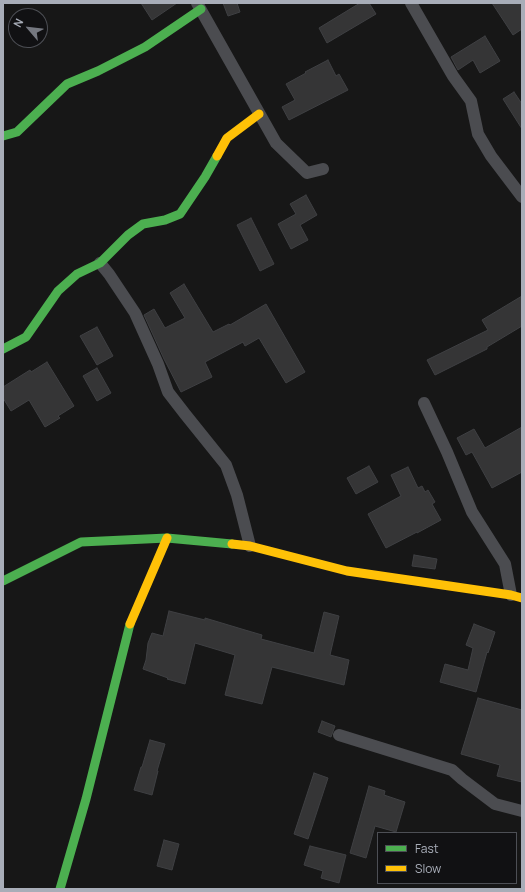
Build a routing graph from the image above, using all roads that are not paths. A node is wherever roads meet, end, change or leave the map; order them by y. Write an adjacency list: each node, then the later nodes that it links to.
1 (411, 3): 6 (street)
2 (199, 6): 3 (street); 4 (street)
3 (260, 114): 5 (street); 7 (street)
4 (3, 136)
5 (323, 169)
6 (522, 197)
7 (100, 263): 8 (street); 11 (street)
8 (3, 348)
9 (424, 403): 13 (street)
10 (167, 538): 11 (street); 12 (street); 16 (street)
11 (250, 546): 13 (street)
12 (3, 581)
13 (517, 596)
14 (339, 735): 15 (street)
15 (522, 811)
16 (60, 889)

